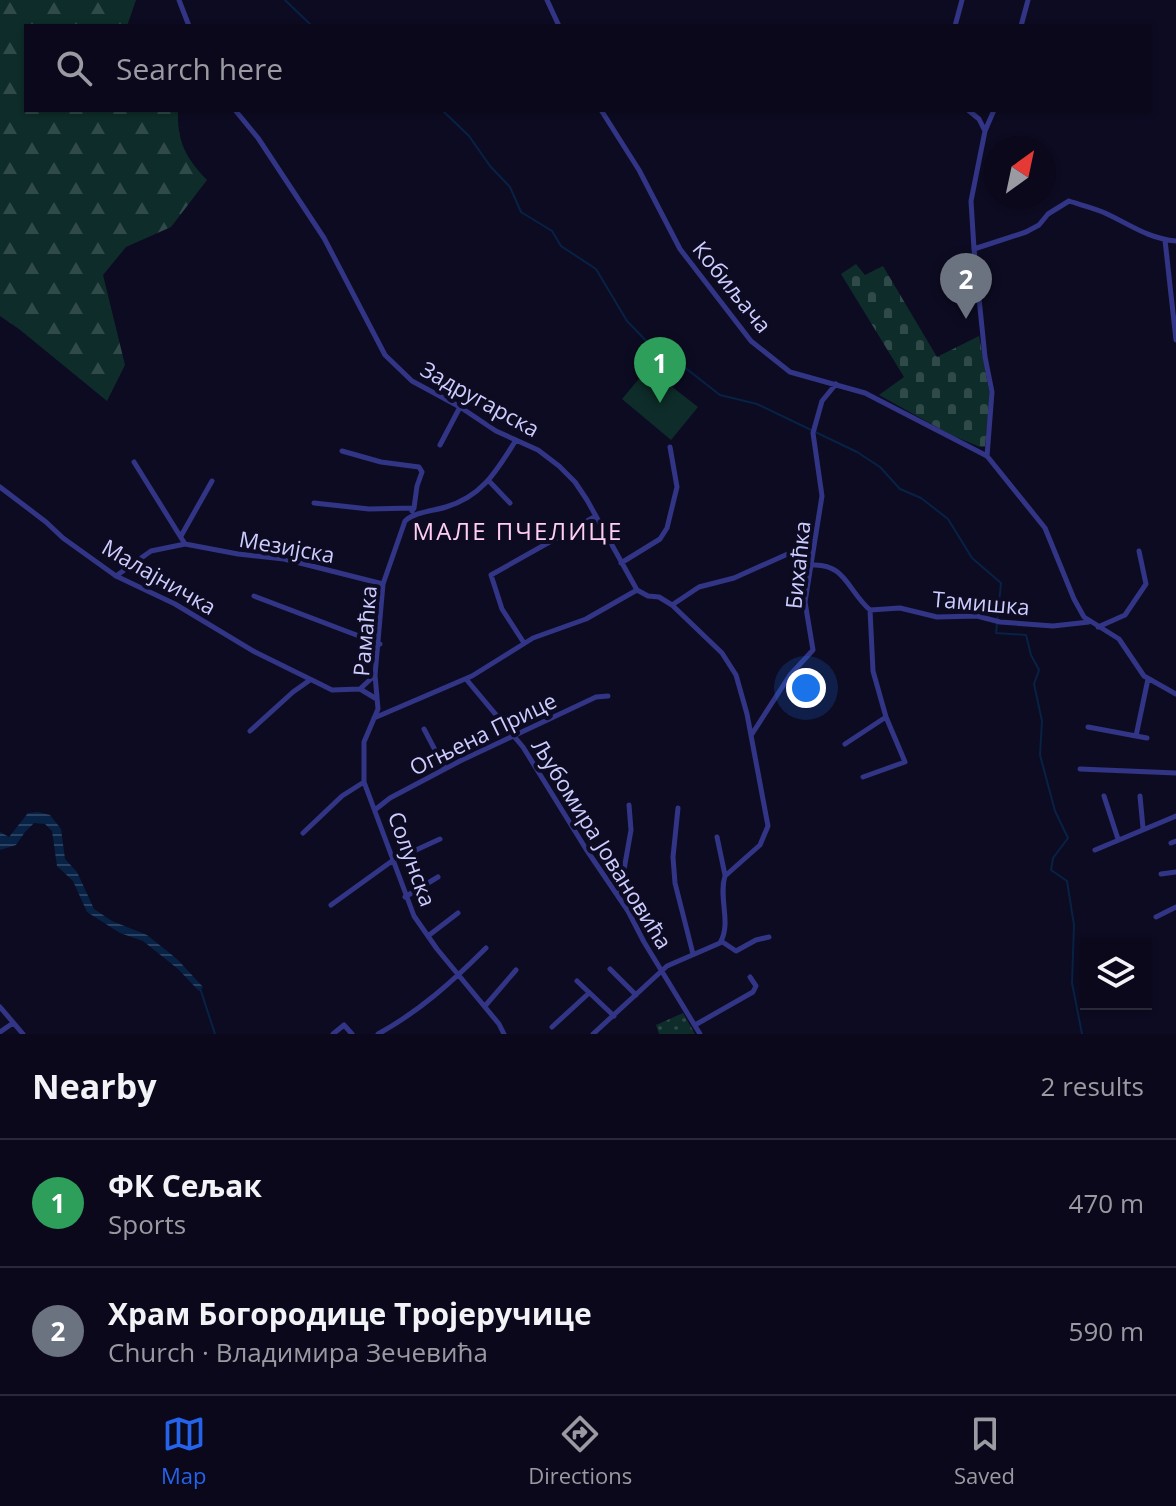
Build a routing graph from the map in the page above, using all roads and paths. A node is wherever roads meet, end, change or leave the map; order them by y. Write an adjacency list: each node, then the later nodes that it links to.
1 (179, 0): 5 (street)
2 (547, 0): 6 (street)
3 (962, 0): 7 (street)
4 (1028, 0): 8 (street)
5 (188, 24)
6 (558, 24)
7 (956, 24)
8 (1022, 24)
9 (237, 112): 19 (street, Задругарска)
10 (602, 112): 18 (street, Кобиљача)
11 (970, 112): 13 (street)
12 (993, 112): 13 (street)
13 (985, 131): 16 (street)
14 (1165, 240): 15 (street); 16 (street); 17 (street)
15 (1176, 241)
16 (974, 249): 26 (street)
17 (1176, 340)
18 (836, 384): 26 (street, Кобиљача); 40 (street, Бихаћка)
19 (460, 407): 20 (street, Задругарска); 22 (street)
20 (504, 435): 21 (street, Задругарска); 25 (street)
21 (516, 440): 25 (street); 35 (street, Задругарска)
22 (440, 445)
23 (670, 447): 39 (street)
24 (342, 451): 33 (street)
25 (509, 452): 29 (street)
26 (987, 456): 47 (street)
27 (134, 462): 36 (street)
28 (212, 481): 36 (street)
29 (489, 481): 32 (street); 34 (street)
30 (0, 487): 41 (street, Малајничка)
31 (314, 503): 33 (street)
32 (510, 503)
33 (414, 508): 34 (street, Рамаћка)
34 (411, 516): 42 (street, Рамаћка)
35 (596, 516): 39 (street, Задругарска); 49 (street)
36 (181, 536): 37 (street)
37 (185, 544): 41 (street, Мезијска); 42 (street, Мезијска)
38 (1139, 551): 48 (street)
39 (621, 563): 43 (street, Задругарска)
40 (812, 565): 45 (street); 46 (street); 62 (street, Бихаћка)
41 (116, 576): 54 (street, Малајничка)
42 (383, 584): 50 (street, Рамаћка)
43 (637, 590): 45 (street); 49 (street)
44 (254, 596): 50 (street)
45 (672, 605): 59 (street)
46 (870, 610): 47 (street, Тамишка); 60 (street)
47 (1089, 622): 48 (street)
48 (1098, 627): 53 (street)
49 (524, 643): 52 (street)
50 (380, 644): 51 (street, Рамаћка)
51 (375, 675): 55 (street); 58 (street, Рамаћка)
52 (466, 679): 61 (street); 67 (street, Љубомира Јовановића)
53 (1148, 679): 56 (street); 68 (street)
54 (311, 680): 55 (street, Малајничка); 65 (street)
55 (360, 689): 58 (street)
56 (1176, 694)
57 (608, 696): 67 (street, Огњена Прице)
58 (376, 699): 61 (street, Рамаћка)
59 (747, 714): 62 (street); 66 (street)
60 (886, 717): 70 (street); 74 (street)
61 (374, 718): 75 (street, Солунска)
62 (762, 718): 66 (street, Бихаћка)
63 (1088, 727): 68 (street)
64 (424, 729): 71 (street)
65 (250, 731)
66 (752, 735): 91 (street)
67 (514, 736): 71 (street, Огњена Прице); 94 (street, Љубомира Јовановића)
68 (1136, 736): 69 (street)
69 (1147, 738)
70 (845, 744)
71 (445, 769): 80 (street, Огњена Прице)
72 (1080, 769): 73 (street)
73 (1176, 773)
74 (863, 777)
75 (364, 782): 80 (street, Солунска); 83 (street)
76 (1104, 796): 86 (street)
77 (1140, 796): 82 (street)
78 (629, 805): 94 (street)
79 (678, 808): 103 (street)
80 (376, 809): 88 (street, Солунска)
81 (1176, 816): 82 (street)
82 (1143, 828): 86 (street)
83 (303, 833)
84 (717, 837): 91 (street)
85 (440, 839): 88 (street)
86 (1118, 839): 87 (street)
87 (1095, 850)
88 (392, 861): 93 (street, Солунска); 95 (street)
89 (1176, 872): 90 (street)
90 (1161, 874)
91 (725, 876): 101 (street)
92 (438, 877): 93 (street)
93 (405, 897): 99 (street, Солунска)
94 (619, 898): 106 (street, Љубомира Јовановића)
95 (331, 905)
96 (1176, 907): 98 (street)
97 (458, 913): 99 (street)
98 (1156, 917)
99 (428, 936): 107 (street, Солунска)
100 (769, 937): 101 (street)
101 (721, 941): 103 (street)
102 (486, 948): 107 (street)
103 (693, 954): 106 (street)
104 (610, 969): 111 (street)
105 (516, 970): 112 (street)
106 (661, 970): 111 (street); 116 (street, Љубомира Јовановића)
107 (459, 975): 112 (street, Солунска); 122 (street)
108 (750, 977): 116 (street)
109 (577, 981): 110 (street)
110 (589, 993): 114 (street); 117 (street)
111 (636, 995): 114 (street)
112 (485, 1006): 123 (street, Солунска)
113 (0, 1007): 115 (street)
114 (614, 1017): 124 (street)
115 (13, 1023): 118 (street); 119 (street)
116 (695, 1025): 125 (street, Љубомира Јовановића)
117 (552, 1027)
118 (0, 1032)
119 (23, 1034)
120 (333, 1034): 121 (street)
121 (352, 1034)
122 (378, 1034)
123 (504, 1034)
124 (593, 1034)
125 (700, 1034)

